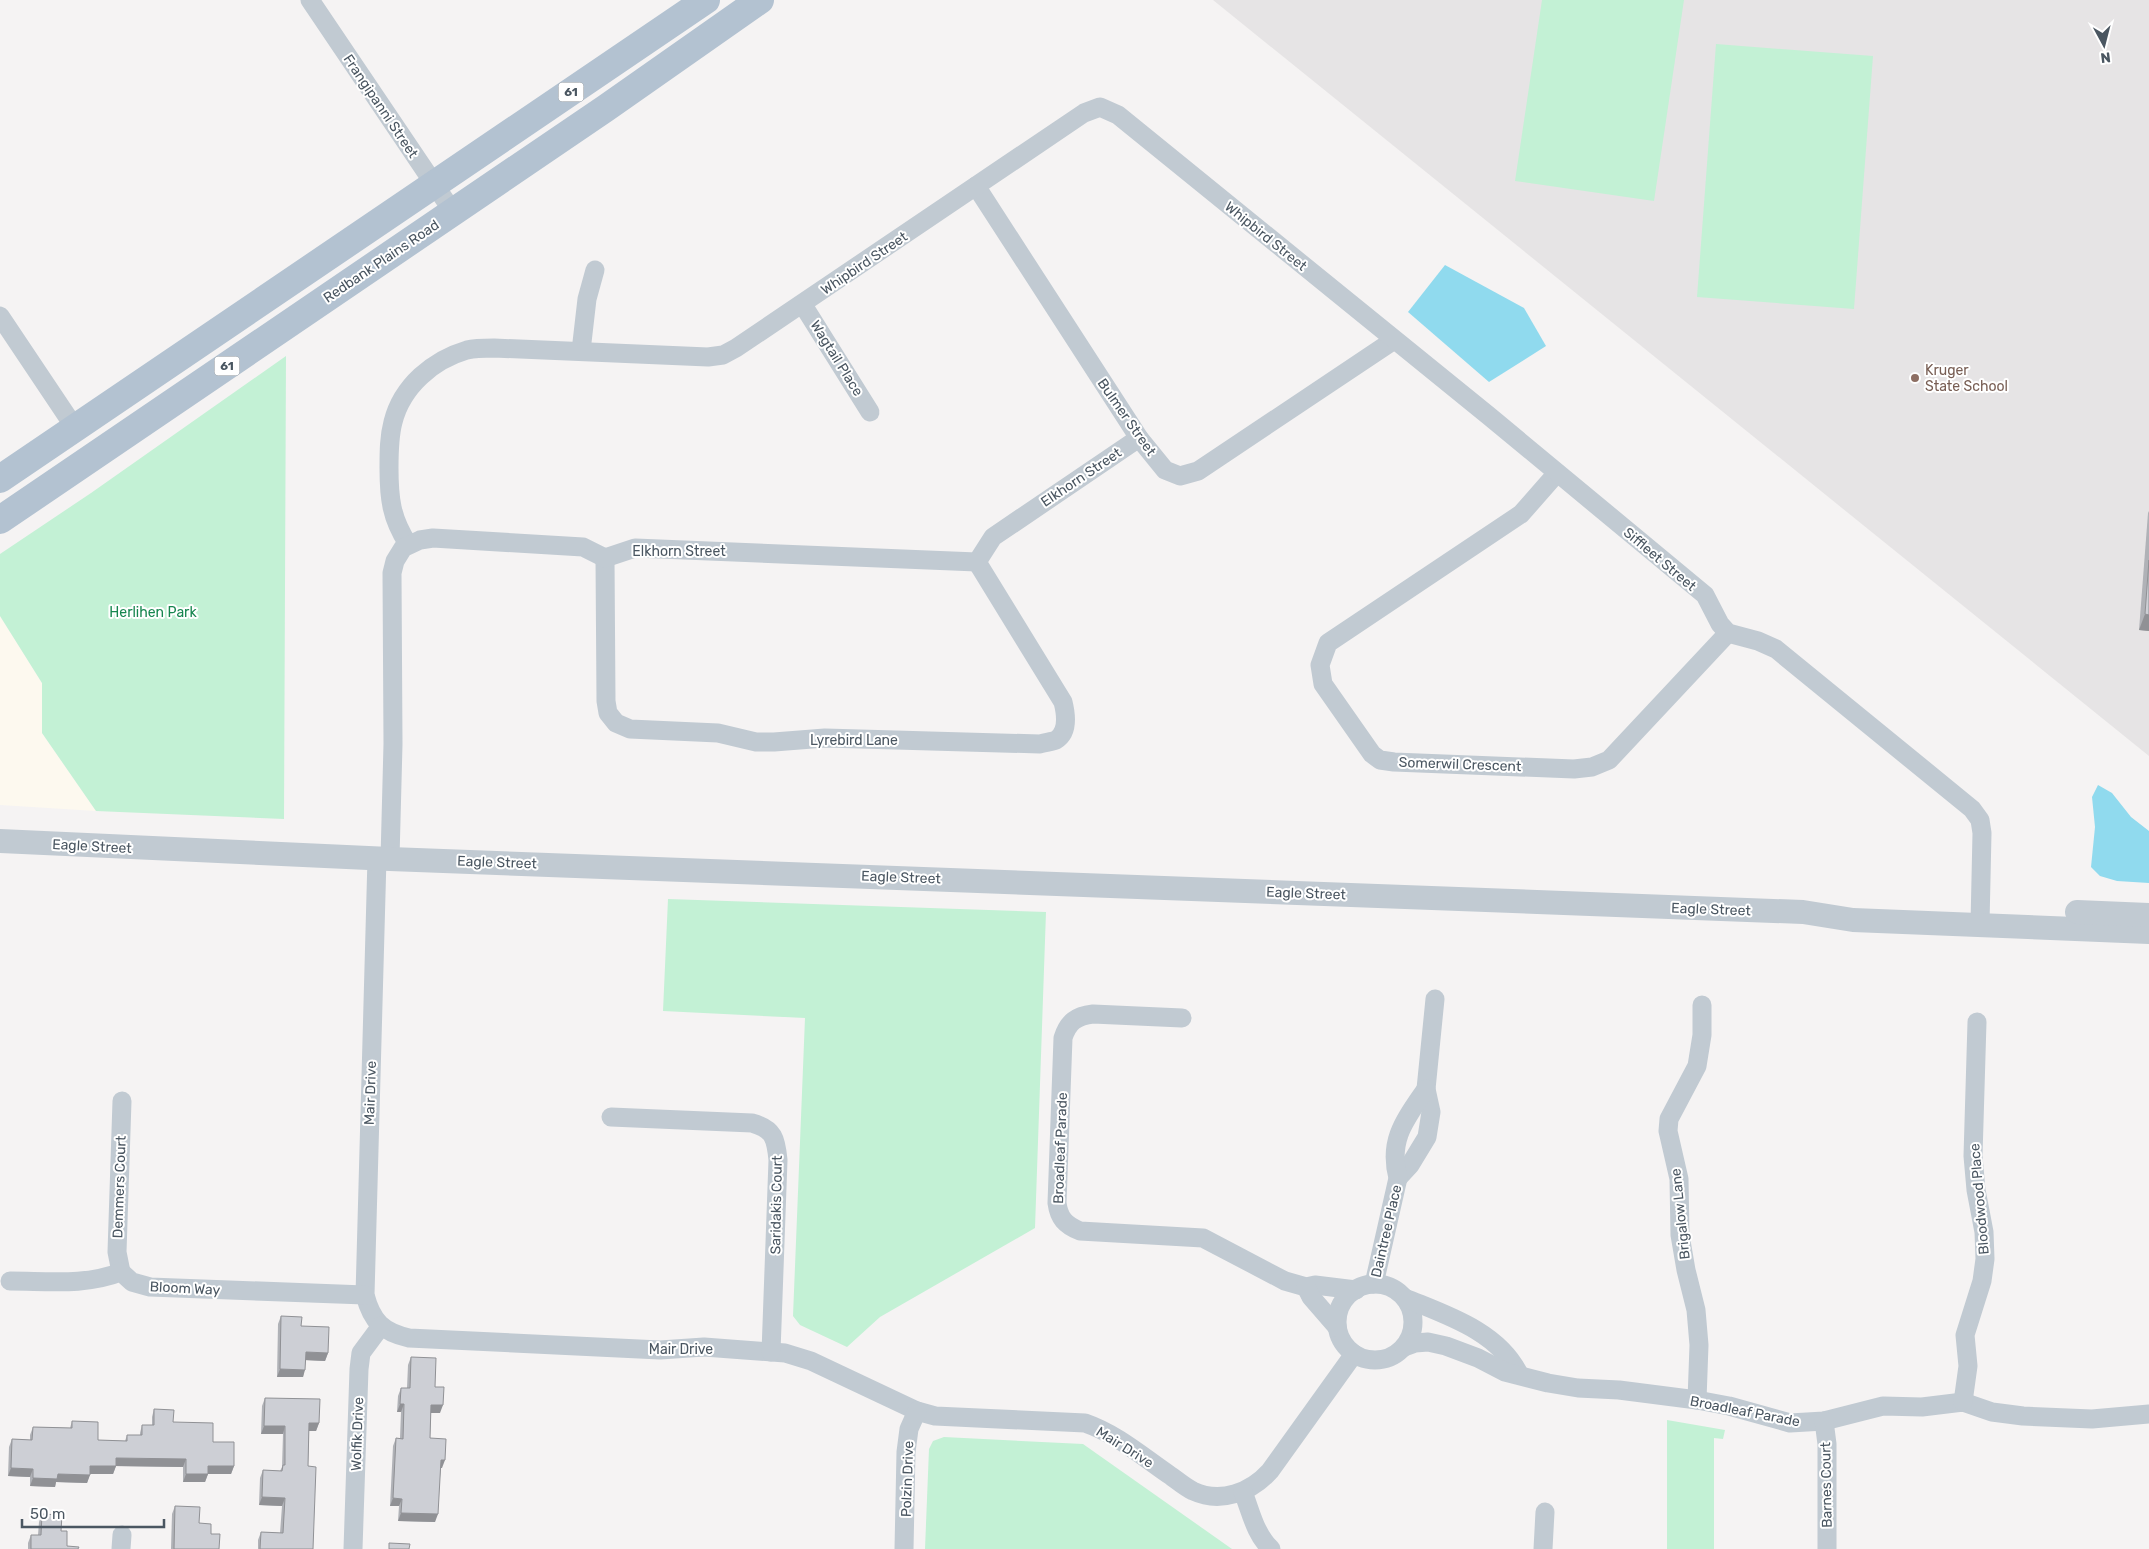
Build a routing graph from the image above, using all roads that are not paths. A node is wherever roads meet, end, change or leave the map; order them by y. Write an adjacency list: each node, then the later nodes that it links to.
1 (310, 0): 4 (street, Frangipanni Street)
2 (706, 0): 4 (main road, 61)
3 (760, 0): 6 (main road, Redbank Plains Road / 61)
4 (435, 185): 6 (street, Frangipanni Street); 13 (main road, 61)
5 (976, 186): 8 (street, Whipbird Street); 10 (street, Whipbird Street); 14 (street, Bulmer Street)
6 (453, 212): 17 (main road, Redbank Plains Road / 61)
7 (595, 270): 11 (street)
8 (804, 304): 11 (street, Whipbird Street); 12 (street, Wagtail Place)
9 (0, 316): 13 (street)
10 (1394, 340): 14 (street, Bulmer Street); 15 (street, Siffleet Street)
11 (581, 351): 18 (street, Whipbird Street)
12 (870, 412)
13 (75, 428): 16 (main road, 61)
14 (1139, 438): 20 (street, Elkhorn Street)
15 (1557, 473): 21 (street, Siffleet Street); 21 (street, Somerwil Crescent)
16 (0, 480)
17 (0, 520)
18 (408, 544): 19 (street); 23 (street)
19 (606, 558): 20 (street, Elkhorn Street); 20 (street, Lyrebird Lane)
20 (977, 562)
21 (1728, 633): 25 (street)
22 (0, 842): 23 (street, Eagle Street)
23 (383, 858): 25 (street, Eagle Street); 39 (street, Mair Drive)
24 (2149, 915): 25 (street, Eagle Street)
25 (1980, 916): 26 (street, Eagle Street)
26 (2149, 932)
27 (1435, 999): 31 (street, Daintree Place)
28 (1702, 1005): 47 (street, Brigalow Lane)
29 (1182, 1018): 37 (street, Broadleaf Parade)
30 (1977, 1022): 48 (street, Bloodwood Place)
31 (1426, 1089): 34 (street, Daintree Place); 34 (street, Daintree Place)
32 (122, 1101): 35 (street, Demmers Court)
33 (611, 1117): 44 (street, Saridakis Court)
34 (1398, 1178): 38 (street, Daintree Place)
35 (121, 1272): 36 (street); 39 (street, Bloom Way)
36 (10, 1281)
37 (1306, 1287): 38 (street, Broadleaf Parade); 42 (street)
38 (1365, 1287): 40 (street); 42 (street)
39 (365, 1295): 41 (street, Mair Drive)
40 (1405, 1298): 43 (street); 46 (street)
41 (381, 1326): 44 (street, Mair Drive); 54 (street, Wolfik Drive)
42 (1337, 1327): 45 (street)
43 (1404, 1347): 45 (street); 46 (street, Broadleaf Parade)
44 (771, 1352): 49 (street, Mair Drive)
45 (1354, 1354): 52 (street, Mair Drive)
46 (1519, 1374): 47 (street, Broadleaf Parade)
47 (1697, 1400): 51 (street, Broadleaf Parade)
48 (1963, 1402): 50 (street, Broadleaf Parade); 51 (street, Broadleaf Parade)
49 (917, 1411): 52 (street, Mair Drive); 55 (street, Polzin Drive)
50 (2149, 1414)
51 (1824, 1421): 58 (street, Barnes Court)
52 (1243, 1492): 56 (street)
53 (1545, 1512): 57 (street)
54 (353, 1549)
55 (904, 1549)
56 (1270, 1549)
57 (1543, 1549)
58 (1827, 1549)

